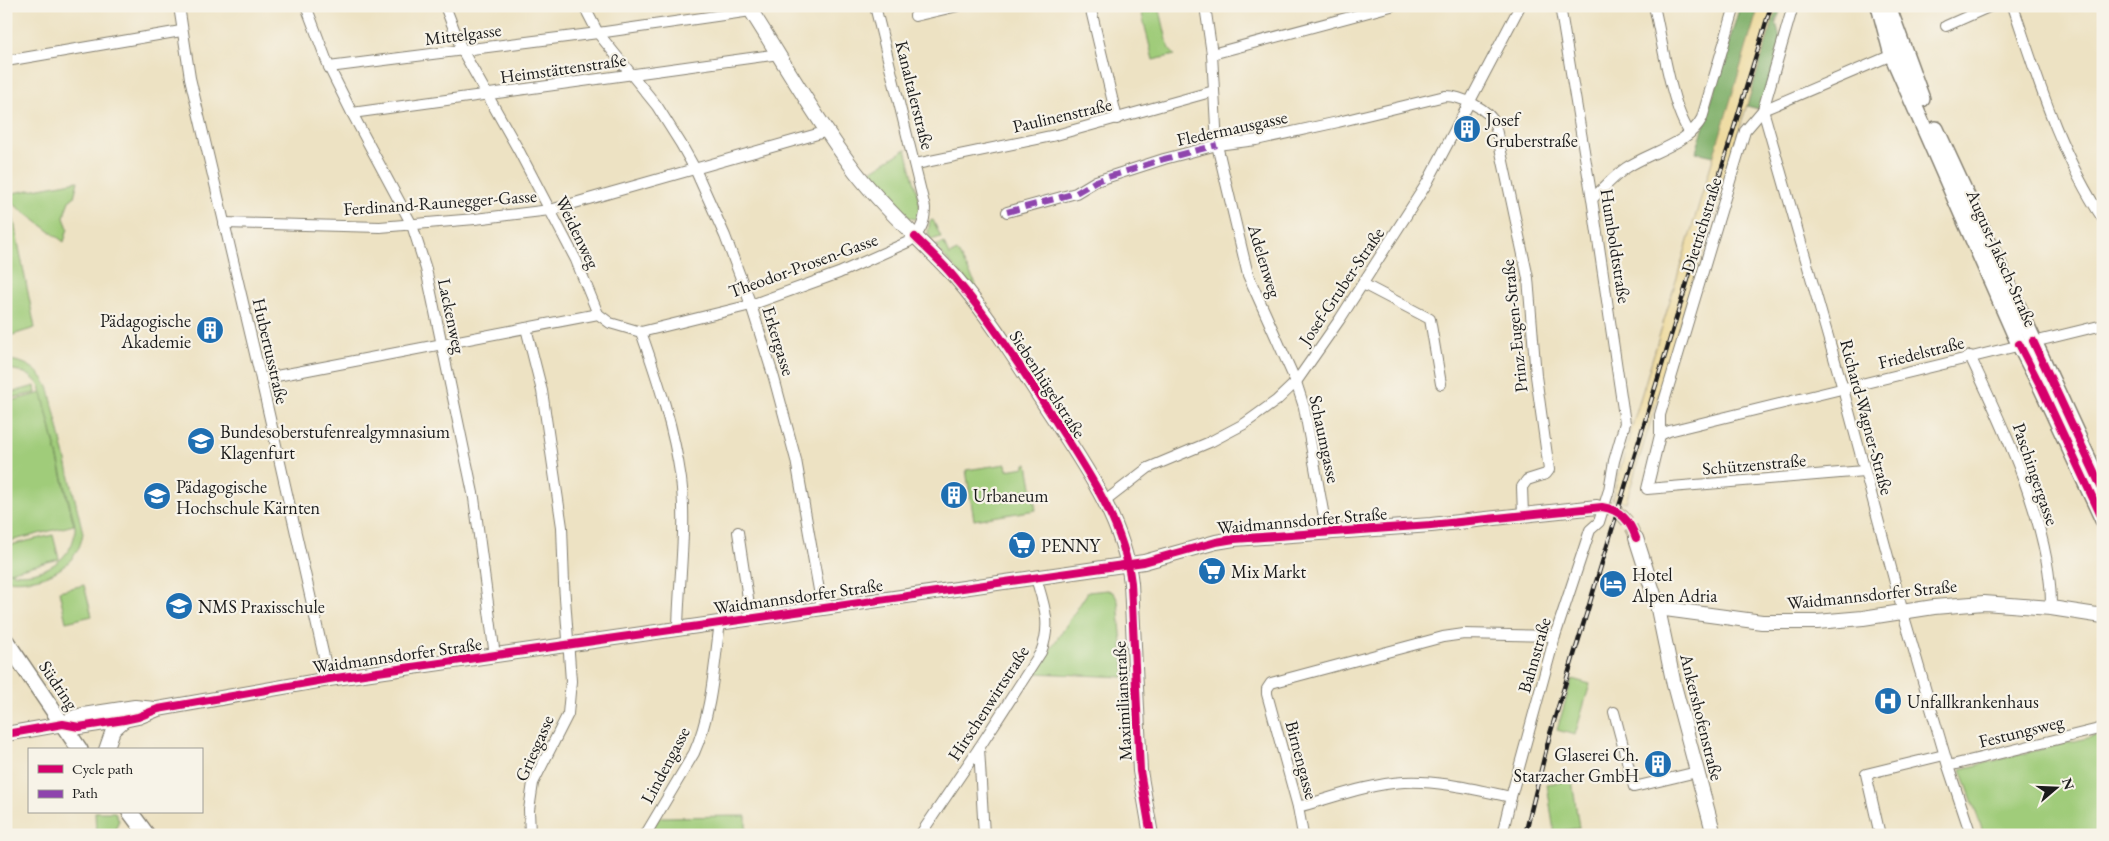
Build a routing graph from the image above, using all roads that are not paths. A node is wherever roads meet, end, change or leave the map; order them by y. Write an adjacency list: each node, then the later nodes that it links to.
1 (179, 6): 22 (street, Hubertusstraße)
2 (306, 6): 29 (street, Lackenweg)
3 (444, 6): 24 (street, Weidenweg)
4 (584, 6): 23 (street, Erkergasse)
5 (875, 6): 40 (street, Kanaltalerstraße)
6 (958, 6): 20 (street)
7 (1090, 6): 36 (street)
8 (1205, 6): 26 (street, Adelenweg)
9 (1391, 6): 26 (street)
10 (1520, 6): 33 (street, Josef-Gruber-Straße)
11 (1560, 6): 42 (street, Humboldtstraße)
12 (1654, 6): 38 (street)
13 (1735, 6): 38 (street)
14 (1793, 6): 34 (street)
15 (1879, 6): 27 (main road, August-Jaksch-Straße)
16 (1888, 6): 56 (main road, August-Jaksch-Straße)
17 (1991, 6): 21 (street)
18 (2013, 6): 45 (street)
19 (749, 8): 23 (street, Mittelgasse); 25 (street, Siebenhügelstraße)
20 (915, 16)
21 (1946, 26)
22 (181, 31): 28 (street); 46 (street, Hubertusstraße)
23 (598, 33): 24 (street, Mittelgasse); 30 (street, Erkergasse)
24 (462, 50): 29 (street, Mittelgasse); 32 (street, Weidenweg)
25 (779, 54): 30 (street, Heimstättenstraße); 37 (street, Siebenhügelstraße)
26 (1212, 54): 31 (street, Adelenweg)
27 (1892, 56): 34 (street, Dietrichstraße); 56 (main road, August-Jaksch-Straße)
28 (6, 61)
29 (328, 67): 35 (street, Lackenweg)
30 (631, 75): 32 (street, Heimstättenstraße); 41 (street, Erkergasse)
31 (1214, 91): 36 (street, Paulinenstraße); 39 (street, Adelenweg)
32 (487, 95): 35 (street, Heimstättenstraße); 43 (street, Weidenweg)
33 (1469, 103): 39 (street, Fledermausgasse); 49 (street, Josef-Gruber-Straße); 69 (street, Prinz-Eugen-Straße)
34 (1763, 110): 61 (street, Richard-Wagner-Straße); 62 (street, Dietrichstraße)
35 (352, 114): 47 (street, Lackenweg)
36 (1117, 119): 40 (street, Paulinenstraße)
37 (828, 131): 41 (street, Ferdinand-Raunegger-Gasse); 48 (street, Siebenhügelstraße)
38 (1690, 133): 42 (street)
39 (1217, 146): 44 (street, Fledermausgasse); 59 (street, Adelenweg)
40 (916, 164): 48 (street, Kanaltalerstraße)
41 (695, 170): 43 (street, Ferdinand-Raunegger-Gasse); 50 (street, Erkergasse)
42 (1592, 199): 65 (street, Humboldtstraße)
43 (550, 210): 47 (street, Ferdinand-Raunegger-Gasse); 51 (street, Weidenweg)
44 (1007, 212)
45 (2103, 219)
46 (224, 223): 47 (street, Ferdinand-Raunegger-Gasse); 58 (street, Hubertusstraße)
47 (412, 224): 55 (street, Lackenweg)
48 (915, 237): 50 (street, Theodor-Prosen-Gasse); 67 (street, Siebenhügelstraße)
49 (1363, 284): 59 (street, Josef-Gruber-Straße); 60 (street)
50 (751, 305): 54 (street, Theodor-Prosen-Gasse); 76 (street, Erkergasse)
51 (598, 314): 53 (street); 54 (street, Theodor-Prosen-Gasse)
52 (2103, 325): 56 (street, Friedelstraße)
53 (526, 328): 55 (street); 86 (street, Griesgasse)
54 (641, 332): 83 (street)
55 (442, 343): 58 (street); 87 (street, Lackenweg)
56 (2026, 343): 57 (street, Friedelstraße); 66 (main road, August-Jaksch-Straße); 70 (main road, August-Jaksch-Straße)
57 (1970, 356): 61 (street, Friedelstraße); 78 (street, Paschingergasse)
58 (261, 379): 88 (street, Hubertusstraße)
59 (1296, 382): 67 (street, Josef-Gruber-Straße); 72 (street, Schaumgasse)
60 (1440, 384)
61 (1843, 389): 62 (street, Friedelstraße); 63 (street, Richard-Wagner-Straße)
62 (1660, 435): 64 (street, Dietrichstraße)
63 (1864, 471): 64 (street, Schützenstraße); 79 (street, Richard-Wagner-Straße)
64 (1647, 489)
65 (1609, 490): 84 (street, Bahnstraße)
66 (2103, 491)
67 (1104, 502): 74 (street, Siebenhügelstraße)
68 (1597, 508): 69 (street, Waidmannsdorfer Straße)
69 (1523, 515): 72 (street, Waidmannsdorfer Straße)
70 (2103, 520)
71 (738, 532): 81 (street)
72 (1327, 533): 74 (street, Waidmannsdorfer Straße)
73 (1636, 538): 77 (street)
74 (1128, 564): 75 (street, Waidmannsdorfer Straße); 109 (street, Maximilianstraße)
75 (1036, 578): 76 (street, Waidmannsdorfer Straße); 97 (street, Hirschenwirtstraße)
76 (822, 607): 81 (street, Waidmannsdorfer Straße)
77 (1658, 608): 79 (street, Waidmannsdorfer Straße); 100 (street, Ankershofenstraße)
78 (2051, 608): 79 (street, Waidmannsdorfer Straße); 80 (street, Waidmannsdorfer Straße)
79 (1902, 612): 98 (street, Richard-Wagner-Straße)
80 (2103, 616)
81 (751, 618): 82 (street, Waidmannsdorfer Straße)
82 (720, 622): 83 (street, Waidmannsdorfer Straße); 104 (street, Lindengasse)
83 (678, 628): 86 (street, Waidmannsdorfer Straße)
84 (1555, 636): 101 (street, Bahnstraße); 102 (street, Birnengasse)
85 (6, 641): 92 (main road, Südring)
86 (568, 645): 87 (street, Waidmannsdorfer Straße); 106 (street, Griesgasse)
87 (496, 656): 88 (street, Waidmannsdorfer Straße)
88 (328, 679): 89 (street, Waidmannsdorfer Straße)
89 (158, 709): 91 (street, Waidmannsdorfer Straße); 92 (street, Waidmannsdorfer Straße)
90 (1614, 712): 100 (street)
91 (124, 720): 92 (street, Waidmannsdorfer Straße); 96 (street)
92 (63, 724): 94 (street, Waidmannsdorfer Straße); 95 (main road, Südring)
93 (2103, 728): 99 (street, Festungsweg)
94 (6, 734)
95 (79, 748)
96 (107, 748)
97 (979, 748): 107 (street, Hirschenwirtstraße); 108 (street)
98 (1944, 755): 99 (street, Richard-Wagner-Straße); 113 (street)
99 (1948, 766): 114 (street, Richard-Wagner-Straße)
100 (1697, 772): 112 (street, Ankershofenstraße)
101 (1511, 796): 102 (street); 111 (street, Bahnstraße)
102 (1298, 806): 110 (street, Birnengasse)
103 (131, 814): 105 (main road)
104 (647, 832)
105 (147, 835)
106 (530, 835)
107 (920, 835)
108 (984, 835)
109 (1151, 835)
110 (1303, 835)
111 (1502, 835)
112 (1714, 835)
113 (1880, 835)
114 (1971, 835)

